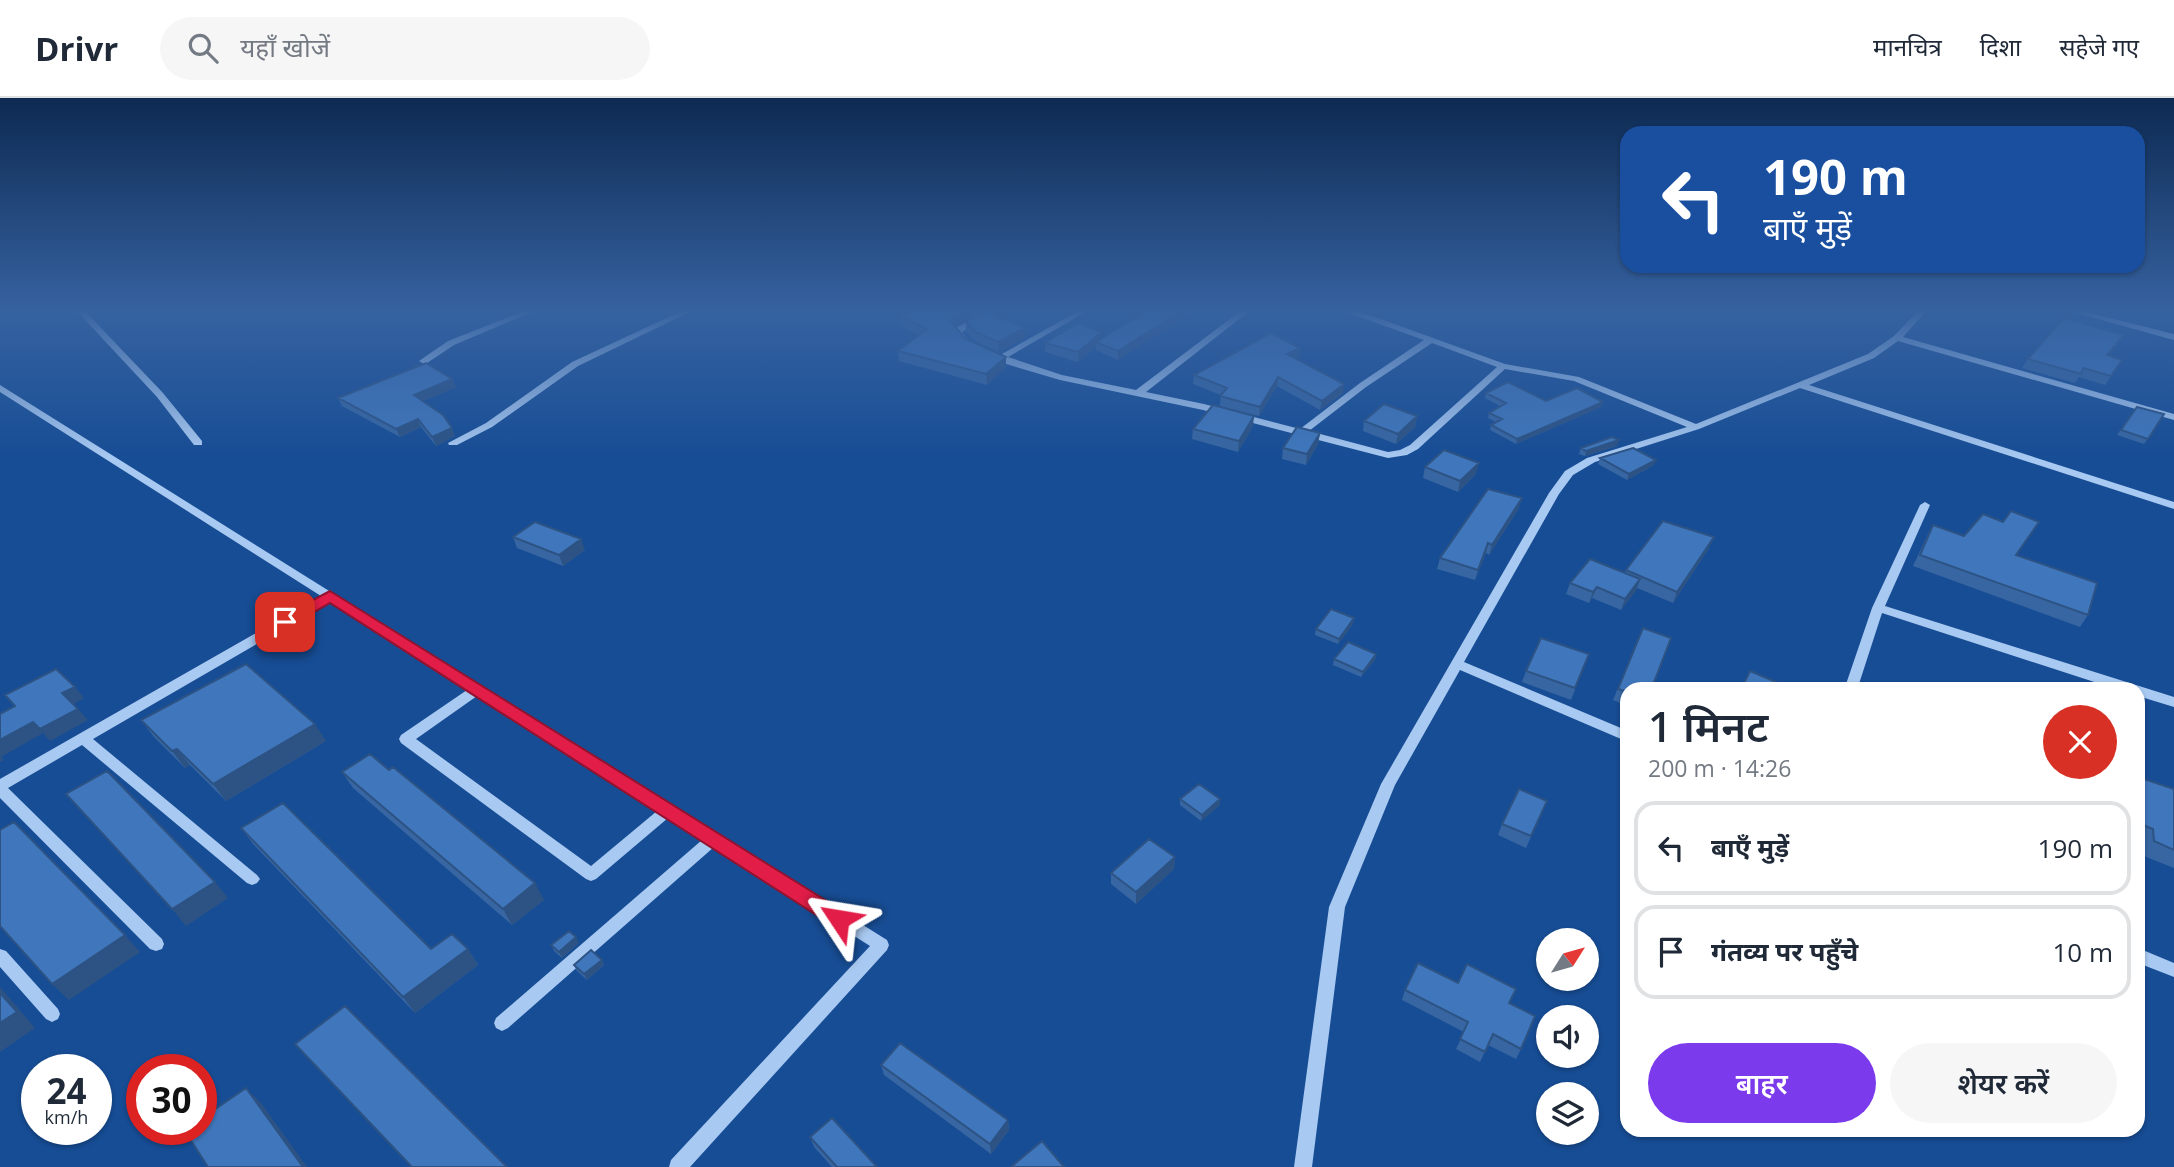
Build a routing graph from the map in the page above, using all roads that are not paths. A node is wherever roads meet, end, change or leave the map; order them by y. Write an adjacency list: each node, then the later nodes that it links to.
1 (125, 359): 18 (street)
2 (427, 359): 10 (street)
3 (586, 359): 19 (street)
4 (999, 359): 14 (street)
5 (1183, 359): 14 (street)
6 (1402, 359): 17 (street)
7 (1483, 359): 11 (street)
8 (1864, 359): 12 (street)
9 (1970, 359): 15 (street)
10 (424, 361)
11 (1503, 366): 16 (street); 17 (street)
12 (1800, 385): 16 (street); 21 (street)
13 (0, 388): 22 (street)
14 (1137, 394): 17 (street)
15 (2174, 417)
16 (1696, 426): 24 (street)
17 (1302, 432)
18 (198, 443)
19 (453, 443)
20 (1925, 505): 23 (street)
21 (2174, 506)
22 (330, 596): 27 (street); 31 (street)
23 (1878, 608): 25 (street); 26 (street)
24 (1458, 664): 30 (street); 43 (street)
25 (1853, 682)
26 (2111, 682)
27 (477, 689): 33 (street); 33 (street)
28 (2145, 693): 29 (street)
29 (2174, 702)
30 (1620, 734)
31 (83, 738): 32 (street); 35 (street)
32 (0, 787): 36 (street)
33 (667, 810): 34 (street)
34 (713, 839): 41 (street); 42 (street)
35 (252, 879)
36 (156, 943)
37 (0, 956): 40 (street)
38 (2145, 959): 39 (street)
39 (2174, 970)
40 (52, 1014)
41 (502, 1023)
42 (678, 1167)
43 (1303, 1167)

